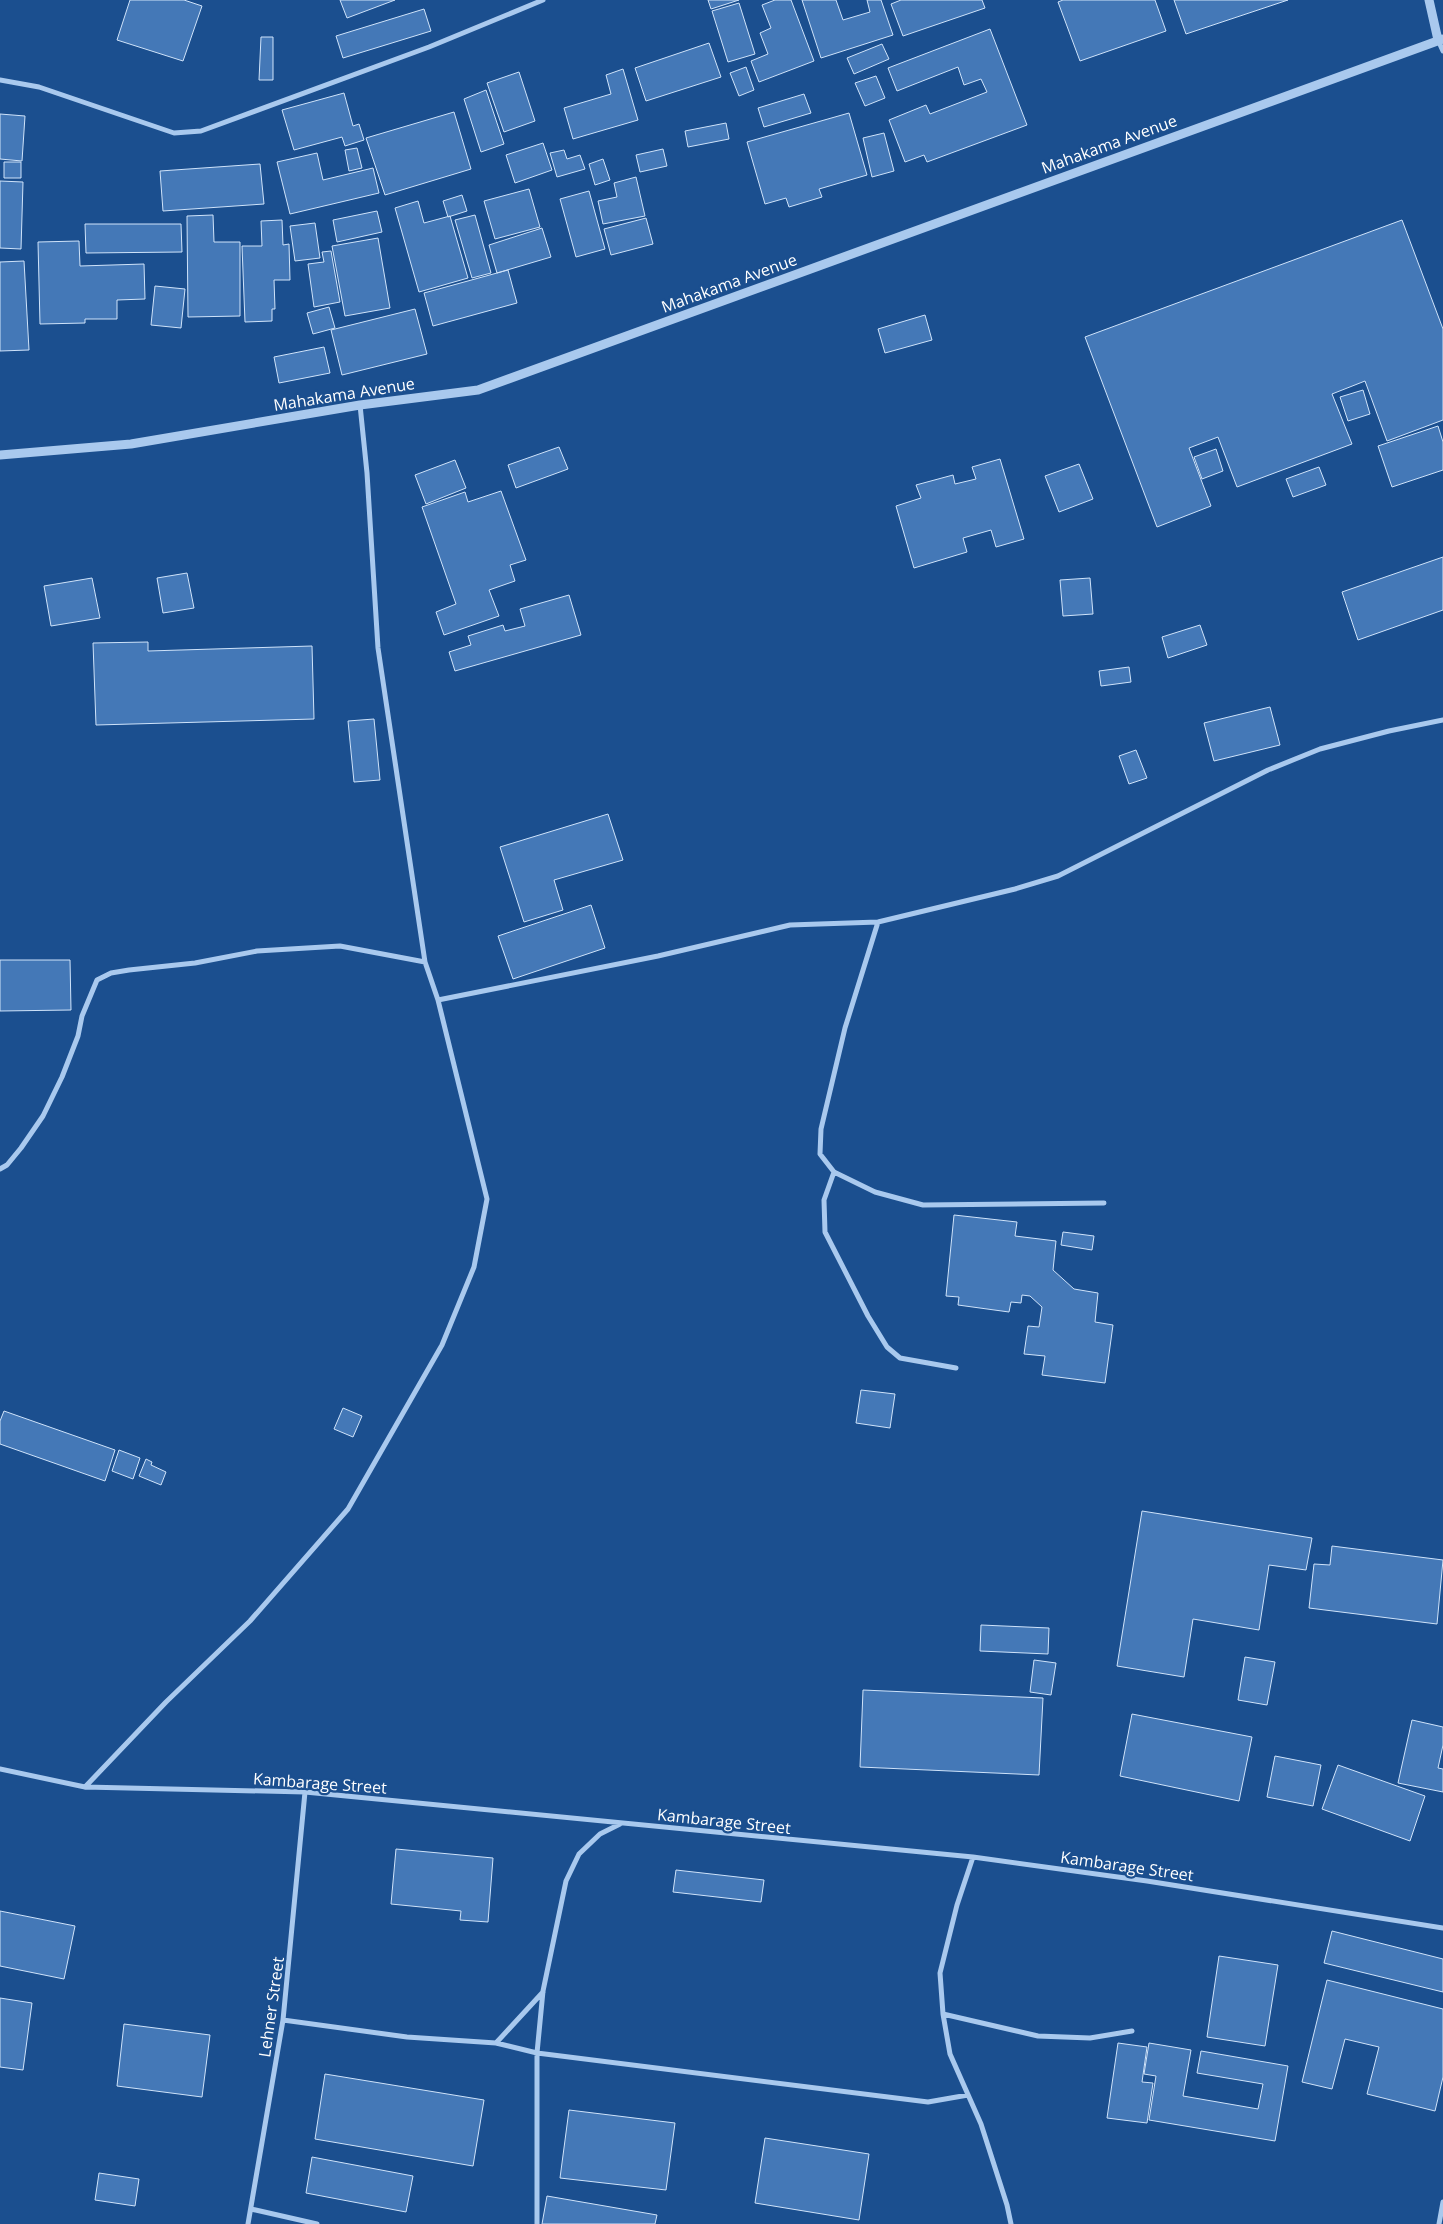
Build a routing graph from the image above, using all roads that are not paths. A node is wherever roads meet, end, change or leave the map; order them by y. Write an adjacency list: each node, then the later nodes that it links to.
1 (542, 0): 5 (street)
2 (1429, 0): 3 (street)
3 (1440, 40): 4 (street); 6 (street, Mahakama Avenue)
4 (1443, 51)
5 (0, 80)
6 (360, 406): 7 (street, Mahakama Avenue); 10 (street)
7 (0, 455)
8 (1443, 720): 9 (street)
9 (878, 922): 11 (street); 13 (street)
10 (425, 962): 11 (street); 12 (street)
11 (438, 1000): 17 (street)
12 (0, 1169)
13 (834, 1172): 14 (street); 15 (street)
14 (1104, 1203)
15 (956, 1368)
16 (0, 1769): 17 (street, Kambarage Street)
17 (85, 1787): 18 (street, Kambarage Street)
18 (305, 1792): 19 (street, Kambarage Street); 24 (street, Lehner Street)
19 (621, 1823): 20 (street, Kambarage Street); 22 (street)
20 (974, 1857): 21 (street, Kambarage Street); 23 (street)
21 (1443, 1928)
22 (543, 1991): 26 (street); 27 (street)
23 (943, 2014): 25 (street); 28 (street)
24 (283, 2020): 26 (street); 30 (street, Lehner Street)
25 (1132, 2031)
26 (496, 2043): 27 (street)
27 (537, 2053): 28 (street); 33 (street)
28 (968, 2095): 34 (street)
29 (1443, 2202): 35 (street)
30 (251, 2209): 31 (street, Lehner Street); 32 (street)
31 (248, 2224)
32 (317, 2224)
33 (537, 2224)
34 (1011, 2224)
35 (1439, 2224)

